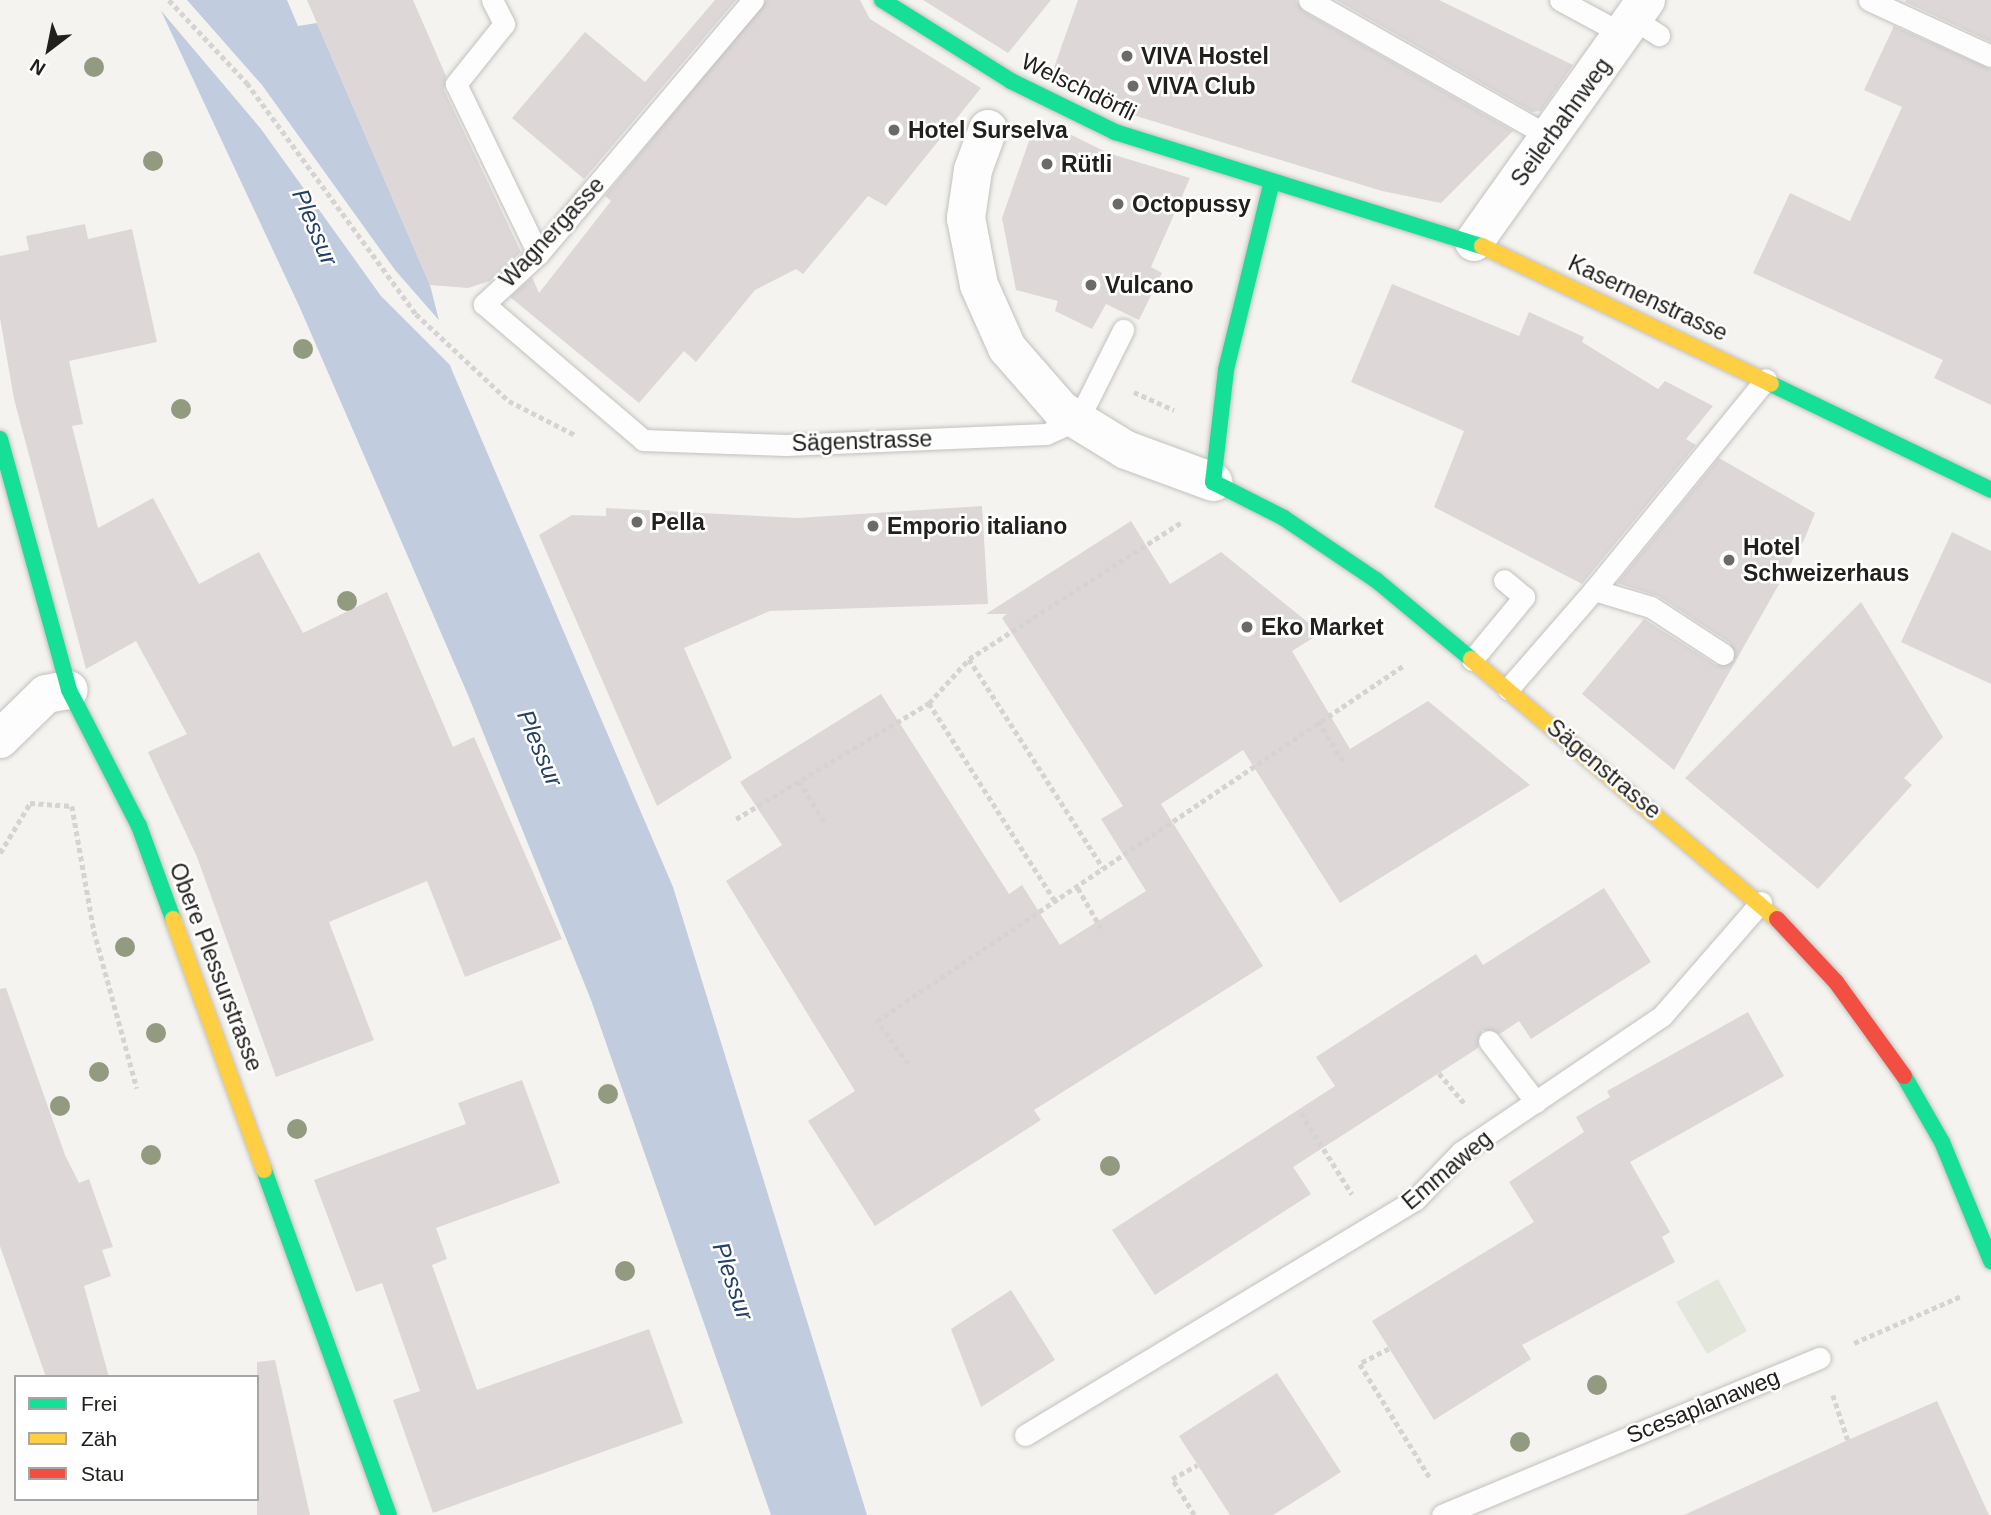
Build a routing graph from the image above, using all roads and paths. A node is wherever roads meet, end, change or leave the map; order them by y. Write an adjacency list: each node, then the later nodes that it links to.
1 (169, 0): 18 (path)
2 (492, 0): 14 (lane)
3 (753, 0): 14 (lane, Wagnergasse)
4 (882, 0): 12 (street, Welschdörfli)
5 (1309, 0): 11 (lane)
6 (1560, 0): 8 (lane)
7 (1868, 0): 9 (lane)
8 (1640, 22): 11 (street, Seilerbahnweg)
9 (1991, 56)
10 (988, 129): 20 (street, Sägenstrasse)
11 (1550, 137): 13 (street, Seilerbahnweg)
12 (1272, 181): 13 (street, Kasernenstrasse); 23 (street)
13 (1474, 242): 16 (street, Kasernenstrasse)
14 (538, 254): 22 (lane, Wagnergasse)
15 (1123, 330): 17 (lane)
16 (1766, 379): 24 (street, Kasernenstrasse); 27 (lane)
17 (1096, 384): 19 (path); 20 (lane)
18 (509, 401)
19 (1185, 414)
20 (1078, 420): 22 (lane, Sägenstrasse); 23 (street, Sägenstrasse)
21 (0, 439): 33 (street, Obere Plessurstrasse)
22 (643, 440)
23 (1213, 482): 30 (street, Sägenstrasse)
24 (1991, 490)
25 (1192, 515): 29 (path)
26 (1503, 580): 30 (lane)
27 (1594, 590): 28 (lane); 32 (lane)
28 (1723, 654)
29 (969, 659): 34 (path); 42 (path)
30 (1472, 660): 32 (street, Sägenstrasse)
31 (1403, 666): 35 (path)
32 (1508, 689): 45 (street, Sägenstrasse)
33 (69, 690): 36 (street); 62 (street, Obere Plessurstrasse)
34 (929, 703): 38 (path); 44 (path)
35 (1318, 721): 37 (path); 42 (path)
36 (0, 739)
37 (1343, 761)
38 (799, 781): 39 (path); 40 (path)
39 (736, 819)
40 (825, 823)
41 (0, 853): 49 (path)
42 (1103, 868): 43 (path)
43 (1078, 888): 44 (path); 46 (path)
44 (1056, 902): 48 (path)
45 (1761, 902): 50 (lane, Emmaweg); 52 (street, Sägenstrasse)
46 (1101, 928)
47 (1489, 1041): 50 (lane)
48 (908, 1064)
49 (137, 1088)
50 (1535, 1102): 53 (lane, Emmaweg)
51 (1301, 1113): 53 (path)
52 (1983, 1212): 54 (street, Sägenstrasse)
53 (1373, 1227): 58 (lane, Emmaweg)
54 (1991, 1261)
55 (1964, 1295): 57 (path)
56 (1389, 1349): 61 (path)
57 (1820, 1358): 59 (path); 61 (lane, Scesaplanaweg)
58 (1025, 1435)
59 (1848, 1440)
60 (1198, 1465): 63 (path)
61 (1446, 1513)
62 (388, 1515)
63 (1194, 1515)

